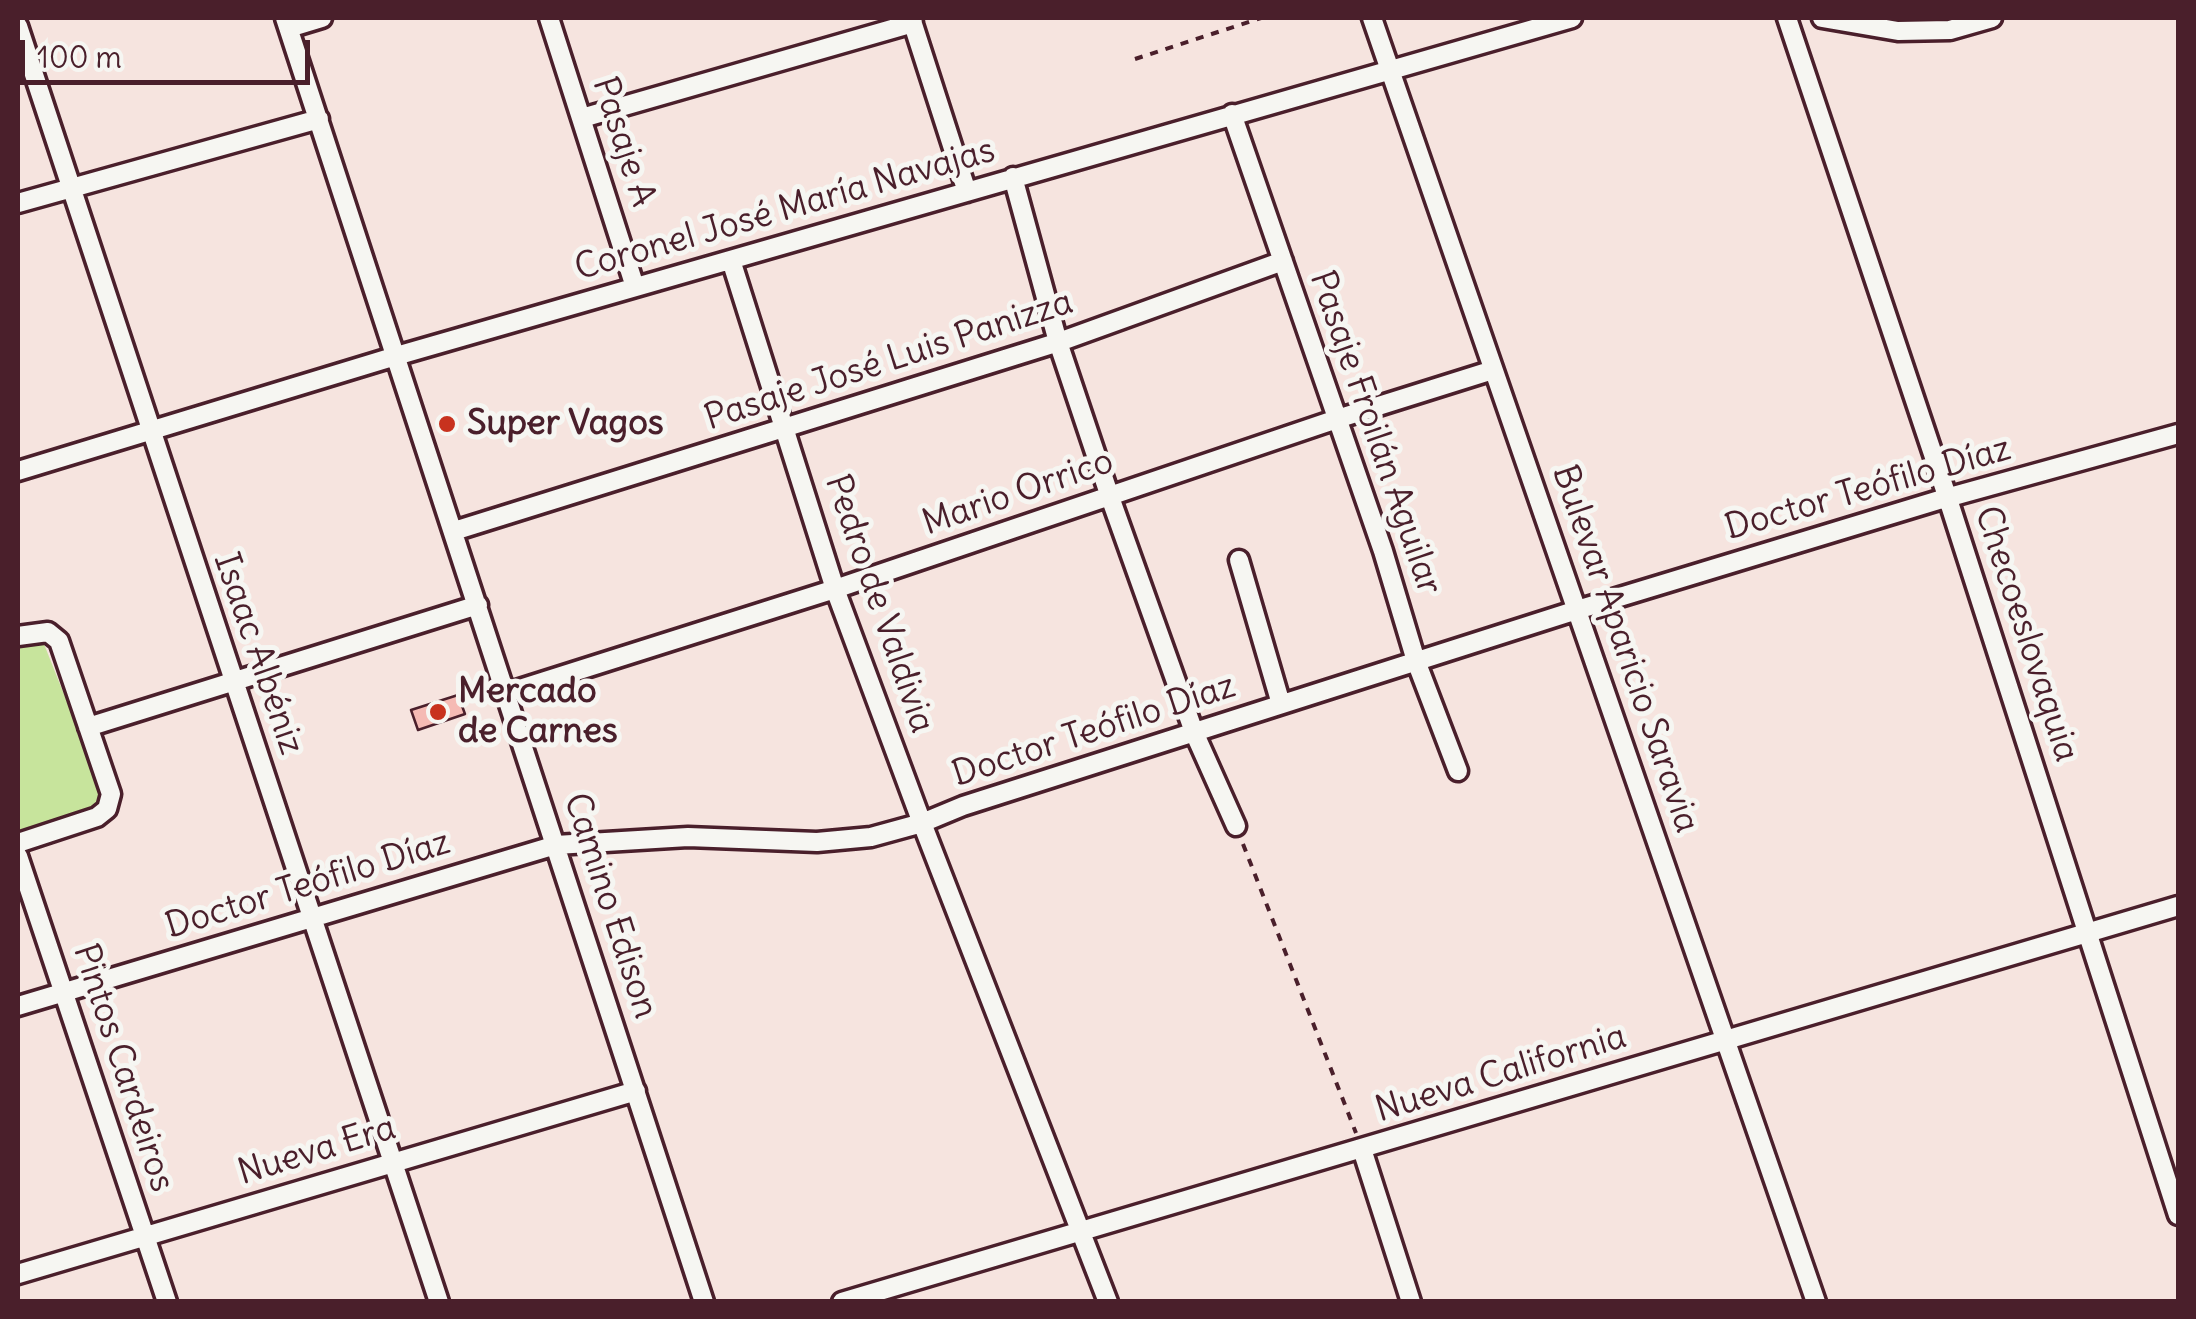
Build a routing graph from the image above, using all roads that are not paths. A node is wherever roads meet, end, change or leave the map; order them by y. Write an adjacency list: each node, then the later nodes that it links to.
1 (322, 18): 9 (street)
2 (549, 18): 13 (street, Pasaje A)
3 (1372, 18): 11 (street, Bulevar Aparicio Saravia)
4 (1572, 18): 11 (street, Coronel José María Navajas)
5 (1787, 18): 31 (street, Checoeslovaquia)
6 (1822, 18): 7 (street)
7 (1992, 18)
8 (912, 20): 13 (street); 17 (street)
9 (287, 23): 14 (street, Camino Edison)
10 (18, 26): 16 (street, Isaac Albéniz)
11 (1390, 71): 12 (street, Coronel José María Navajas); 24 (street, Bulevar Aparicio Saravia)
12 (1232, 114): 15 (street, Coronel José María Navajas); 20 (street, Pasaje Froilán Aguilar)
13 (582, 118): 21 (street, Pasaje A)
14 (319, 119): 16 (street); 23 (street, Camino Edison)
15 (1013, 177): 17 (street, Coronel José María Navajas); 22 (street)
16 (70, 188): 18 (street); 27 (street, Isaac Albéniz)
17 (966, 192): 19 (street, Coronel José María Navajas)
18 (18, 203)
19 (731, 260): 21 (street, Coronel José María Navajas); 26 (street, Pedro de Valdivia)
20 (1283, 261): 22 (street, Pasaje José Luis Panizza); 25 (street, Pasaje Froilán Aguilar)
21 (635, 287): 23 (street, Coronel José María Navajas)
22 (1058, 342): 26 (street, Pasaje José Luis Panizza); 30 (street)
23 (396, 356): 27 (street, Coronel José María Navajas); 32 (street, Camino Edison)
24 (1493, 370): 25 (street, Mario Orrico); 36 (street, Bulevar Aparicio Saravia)
25 (1337, 420): 30 (street, Mario Orrico); 38 (street, Pasaje Froilán Aguilar)
26 (786, 429): 32 (street, Pasaje José Luis Panizza); 34 (street, Pedro de Valdivia)
27 (150, 431): 29 (street, Coronel José María Navajas); 39 (street, Isaac Albéniz)
28 (2178, 434): 31 (street, Doctor Teófilo Díaz)
29 (18, 471)
30 (1110, 496): 34 (street, Mario Orrico); 43 (street)
31 (1948, 499): 36 (street, Doctor Teófilo Díaz); 52 (street, Checoeslovaquia)
32 (454, 531): 35 (street, Camino Edison)
33 (1239, 560): 41 (street)
34 (835, 589): 40 (street, Mario Orrico); 45 (street, Pedro de Valdivia)
35 (478, 605): 39 (street); 40 (street, Camino Edison)
36 (1577, 610): 38 (street, Doctor Teófilo Díaz); 55 (street, Bulevar Aparicio Saravia)
37 (18, 636): 42 (street)
38 (1416, 661): 41 (street, Doctor Teófilo Díaz); 44 (street, Pasaje Froilán Aguilar)
39 (232, 682): 42 (street); 51 (street, Isaac Albéniz)
40 (507, 694): 48 (street, Camino Edison)
41 (1282, 704): 43 (street, Doctor Teófilo Díaz)
42 (88, 727): 47 (street)
43 (1194, 732): 45 (street, Doctor Teófilo Díaz); 46 (street)
44 (1458, 771)
45 (922, 823): 48 (street, Doctor Teófilo Díaz); 60 (street, Pedro de Valdivia)
46 (1236, 826)
47 (18, 843)
48 (556, 845): 51 (street, Doctor Teófilo Díaz); 56 (street, Camino Edison)
49 (18, 856): 53 (street, Pintos Cardeiros)
50 (2178, 906): 52 (street, Nueva California)
51 (314, 917): 53 (street, Doctor Teófilo Díaz); 58 (street, Isaac Albéniz)
52 (2087, 934): 55 (street, Nueva California); 59 (street, Checoeslovaquia)
53 (63, 992): 54 (street, Doctor Teófilo Díaz); 61 (street, Pintos Cardeiros)
54 (18, 1006)
55 (1728, 1040): 57 (street, Nueva California); 69 (street, Bulevar Aparicio Saravia)
56 (636, 1091): 58 (street, Nueva Era); 65 (street, Camino Edison)
57 (1362, 1149): 60 (street, Nueva California); 68 (street)
58 (393, 1163): 61 (street, Nueva Era); 64 (street, Isaac Albéniz)
59 (2178, 1215)
60 (1082, 1230): 66 (street, Nueva California); 67 (street, Pedro de Valdivia)
61 (144, 1237): 62 (street, Nueva Era); 63 (street, Pintos Cardeiros)
62 (18, 1274)
63 (167, 1302)
64 (439, 1302)
65 (704, 1302)
66 (842, 1302)
67 (1108, 1302)
68 (1410, 1302)
69 (1816, 1302)

